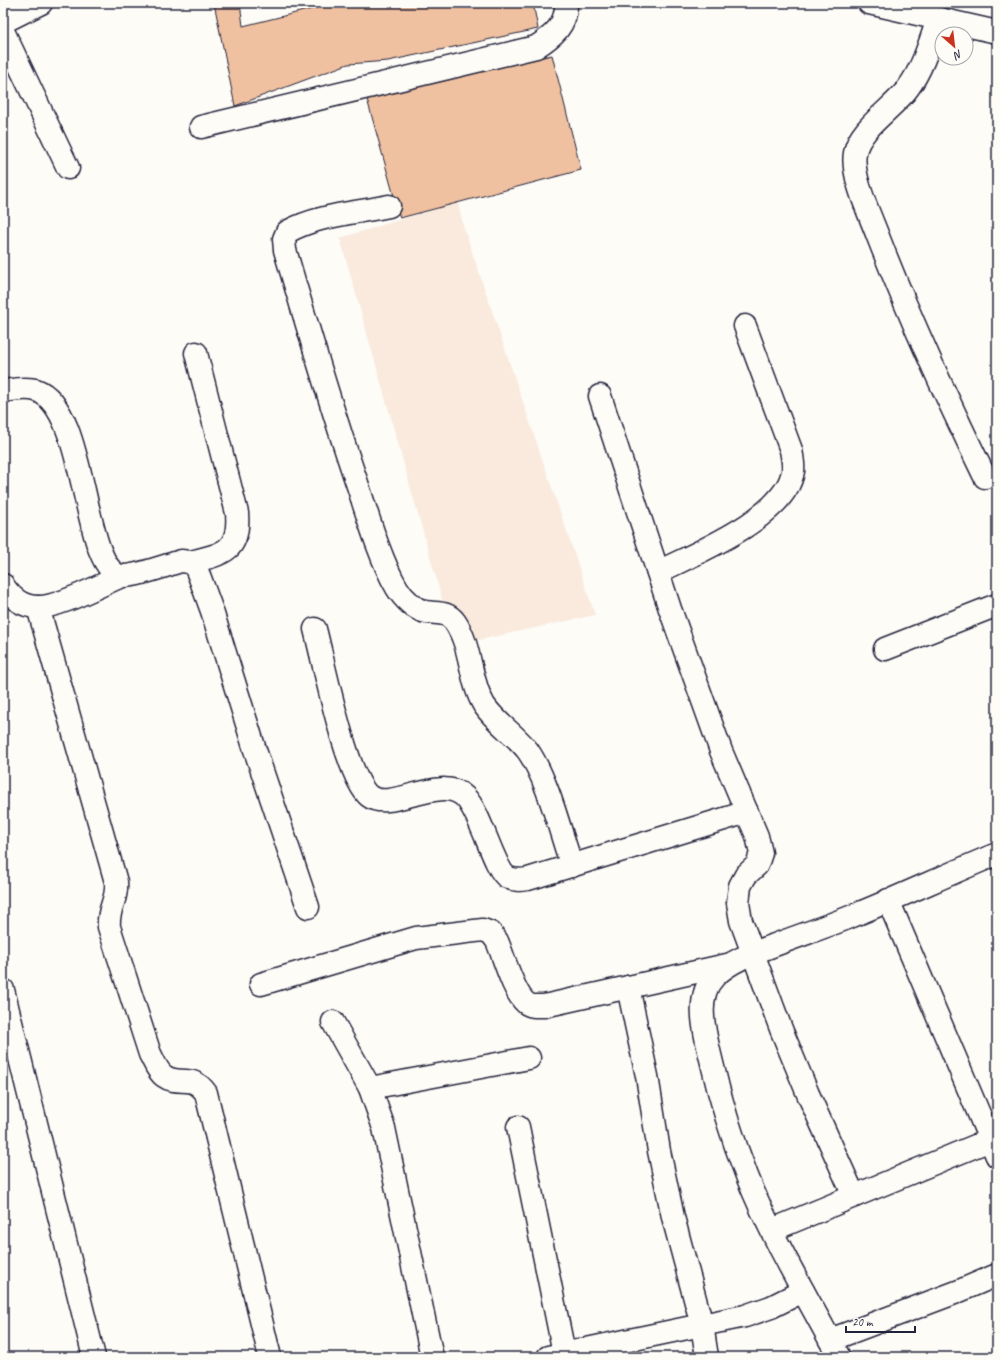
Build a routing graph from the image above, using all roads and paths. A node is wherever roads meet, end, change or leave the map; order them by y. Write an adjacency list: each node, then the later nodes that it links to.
1 (41, 3): 5 (street)
2 (566, 3): 8 (street)
3 (869, 3): 4 (street)
4 (938, 19): 7 (street); 15 (street)
5 (3, 22)
6 (3, 31): 9 (street)
7 (997, 32)
8 (201, 127)
9 (68, 168)
10 (389, 206): 26 (street)
11 (745, 326): 17 (street)
12 (196, 353): 16 (street)
13 (3, 391): 18 (street)
14 (600, 396): 17 (street)
15 (985, 477)
16 (190, 562): 18 (street); 28 (street)
17 (658, 572): 24 (street)
18 (122, 576): 21 (street)
19 (3, 585): 21 (street)
20 (997, 605): 23 (street)
21 (38, 608): 47 (street)
22 (315, 629): 26 (street)
23 (885, 649)
24 (747, 812): 26 (street); 29 (street)
25 (997, 854): 27 (street)
26 (572, 866)
27 (888, 900): 29 (street); 38 (street)
28 (308, 907)
29 (754, 953): 30 (street); 39 (street)
30 (728, 965): 32 (street); 40 (street)
31 (261, 984): 32 (street)
32 (628, 987): 43 (street)
33 (3, 990): 46 (street)
34 (332, 1022): 36 (street)
35 (529, 1058): 36 (street)
36 (370, 1088): 48 (street)
37 (518, 1127): 45 (street)
38 (994, 1148): 39 (street)
39 (854, 1196): 40 (street)
40 (772, 1230): 42 (street)
41 (997, 1274): 44 (street)
42 (803, 1291): 43 (street); 44 (street)
43 (702, 1325): 45 (street); 49 (street)
44 (835, 1349)
45 (556, 1355)
46 (94, 1357)
47 (270, 1357)
48 (432, 1357)
49 (707, 1357)

